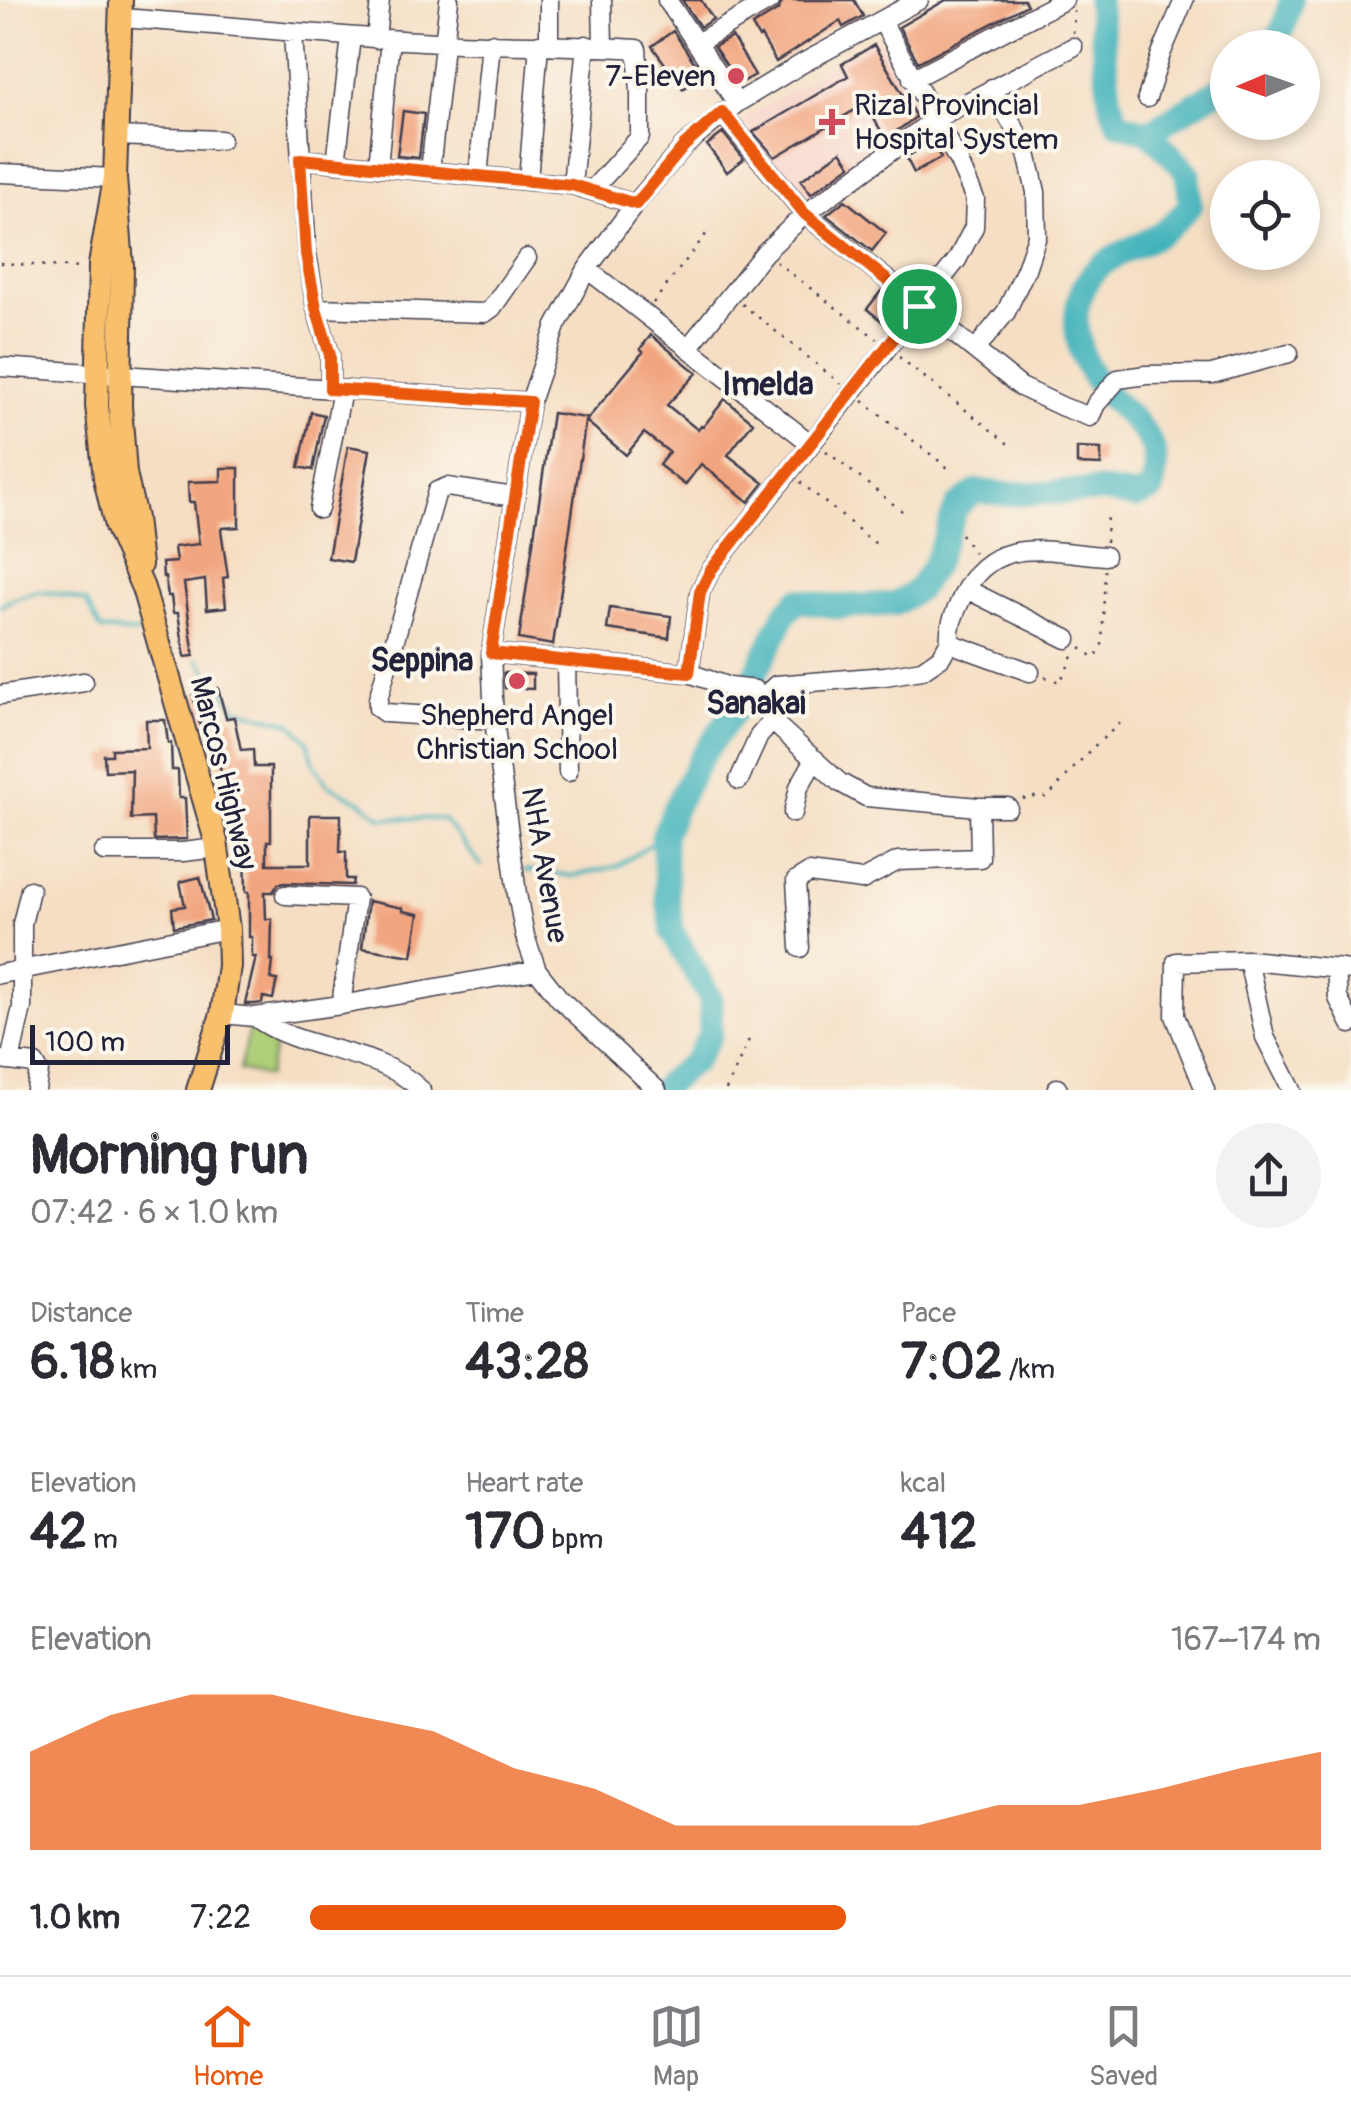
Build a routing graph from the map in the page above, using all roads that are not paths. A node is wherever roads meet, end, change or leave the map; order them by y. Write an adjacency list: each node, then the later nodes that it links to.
1 (380, 0): 14 (street)
2 (449, 0): 15 (street)
3 (550, 0): 18 (street)
4 (602, 0): 19 (street)
5 (667, 0): 17 (street)
6 (772, 0): 17 (street)
7 (917, 0): 11 (street, NHA Avenue)
8 (1064, 0): 21 (street)
9 (1184, 0): 23 (street)
10 (120, 9): 12 (street); 26 (main road, Marcos Highway)
11 (882, 21): 21 (street); 24 (street, NHA Avenue)
12 (293, 34): 13 (street); 28 (street)
13 (351, 37): 14 (street); 29 (street)
14 (383, 39): 15 (street); 30 (street)
15 (444, 43): 16 (street); 31 (street)
16 (490, 43): 18 (street); 33 (street)
17 (697, 43): 24 (street)
18 (544, 44): 19 (street); 35 (street)
19 (594, 46): 36 (street); 37 (street)
20 (1073, 47): 22 (street)
21 (912, 79): 25 (street)
22 (992, 88): 25 (street); 45 (street)
23 (1147, 98)
24 (729, 108): 38 (street, NHA Avenue); 39 (street)
25 (935, 119): 39 (street); 42 (street)
26 (116, 136): 27 (street); 34 (main road, Marcos Highway)
27 (221, 140)
28 (300, 159): 29 (street); 43 (street)
29 (336, 162): 30 (street)
30 (378, 166): 31 (street)
31 (430, 172): 33 (street)
32 (0, 173): 34 (street)
33 (478, 176): 35 (street)
34 (115, 178): 48 (main road, Marcos Highway)
35 (528, 180): 36 (street)
36 (572, 185): 37 (street)
37 (592, 190): 38 (street)
38 (636, 204): 41 (street, NHA Avenue)
39 (805, 214): 42 (street); 44 (street)
40 (527, 258): 43 (street)
41 (587, 270): 44 (street); 50 (street, NHA Avenue)
42 (919, 306): 45 (street); 51 (street)
43 (316, 308): 49 (street)
44 (688, 348): 51 (street)
45 (975, 350): 46 (street)
46 (1289, 353)
47 (0, 367): 48 (street)
48 (108, 375): 49 (street); 73 (main road, Marcos Highway)
49 (336, 390): 50 (street); 53 (street)
50 (530, 402): 52 (street, NHA Avenue)
51 (811, 442): 61 (street)
52 (514, 496): 58 (street, NHA Avenue); 65 (street)
53 (320, 510)
54 (1105, 556): 55 (street)
55 (966, 589): 56 (street); 57 (street)
56 (1067, 640)
57 (950, 641): 60 (street); 63 (street)
58 (491, 653): 59 (street); 65 (street, NHA Avenue)
59 (566, 660): 61 (street); 68 (street)
60 (1030, 672)
61 (689, 673): 63 (street)
62 (84, 682): 64 (street)
63 (758, 694): 66 (street)
64 (0, 695)
65 (494, 720): 81 (street, NHA Avenue)
66 (772, 721): 67 (street); 69 (street)
67 (815, 759): 71 (street); 72 (street)
68 (568, 772)
69 (739, 780)
70 (1008, 806): 71 (street)
71 (979, 807): 78 (street)
72 (794, 813)
73 (217, 848): 74 (street); 77 (main road, Marcos Highway)
74 (104, 852)
75 (30, 890): 82 (street)
76 (285, 896): 84 (street)
77 (228, 929): 82 (street); 85 (main road, Marcos Highway)
78 (800, 948)
79 (1248, 960): 80 (street); 93 (street); 94 (street)
80 (1344, 969): 87 (street)
81 (537, 970): 84 (street); 92 (street, NHA Avenue)
82 (20, 971): 83 (street); 88 (street)
83 (0, 974)
84 (341, 1005): 86 (street)
85 (222, 1014): 86 (street); 90 (main road, Marcos Highway)
86 (255, 1017): 91 (street)
87 (1351, 1024)
88 (5, 1061): 89 (street)
89 (36, 1090)
90 (198, 1090)
91 (421, 1090)
92 (657, 1090)
93 (1205, 1090)
94 (1292, 1090)

